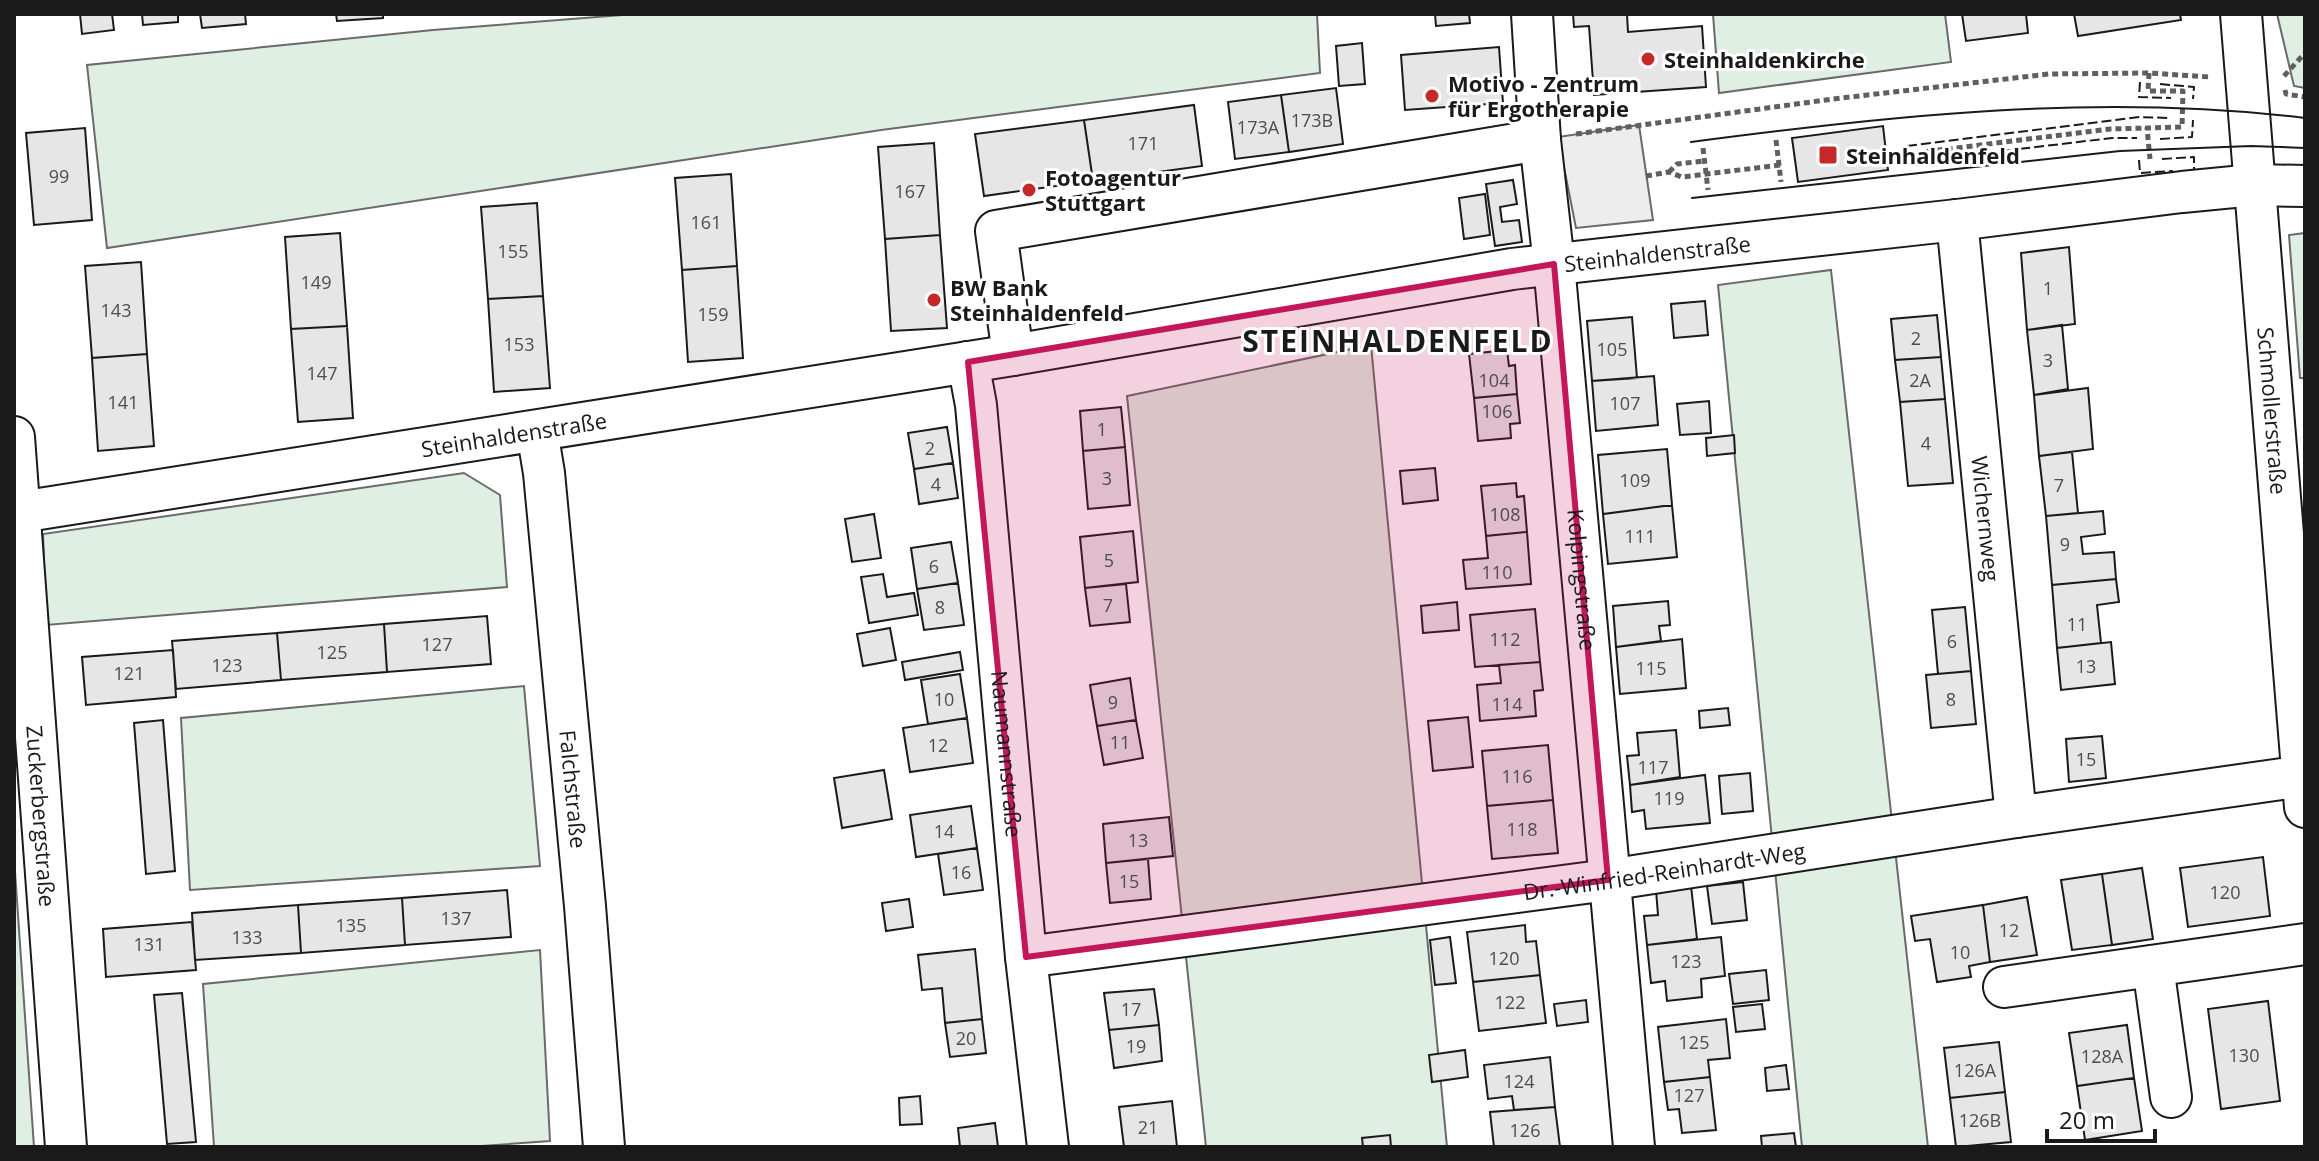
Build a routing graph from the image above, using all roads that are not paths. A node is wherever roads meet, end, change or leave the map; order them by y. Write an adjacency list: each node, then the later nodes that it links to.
1 (1532, 14): 3 (street, Kolpingstraße)
2 (2241, 14): 4 (street, Schmollerstraße)
3 (1540, 140): 7 (street, Kolpingstraße); 8 (street)
4 (2254, 185): 5 (street, Steinhaldenstraße); 6 (street, Steinhaldenstraße); 13 (street, Schmollerstraße)
5 (2305, 186)
6 (1957, 220): 7 (street, Steinhaldenstraße); 14 (street, Wichernweg)
7 (1554, 264): 8 (street, Steinhaldenstraße); 15 (street, Kolpingstraße)
8 (1013, 355): 9 (street, Steinhaldenstraße)
9 (968, 362): 10 (street, Steinhaldenstraße); 17 (street, Naumannstraße)
10 (537, 431): 12 (street, Steinhaldenstraße); 22 (street, Falchstraße)
11 (14, 437): 12 (street, Zuckerbergstraße)
12 (17, 513): 21 (street, Zuckerbergstraße)
13 (2304, 792): 14 (street, Dr.-Winfried-Reinhardt-Weg)
14 (2016, 817): 15 (street, Dr.-Winfried-Reinhardt-Weg)
15 (1608, 880): 17 (street, Dr.-Winfried-Reinhardt-Weg); 24 (street, Kolpingstraße)
16 (2305, 944): 18 (street)
17 (1026, 957): 23 (street, Naumannstraße)
18 (2153, 966): 19 (street); 20 (street)
19 (2004, 987)
20 (2171, 1097)
21 (66, 1147)
22 (604, 1147)
23 (1048, 1147)
24 (1634, 1147)

